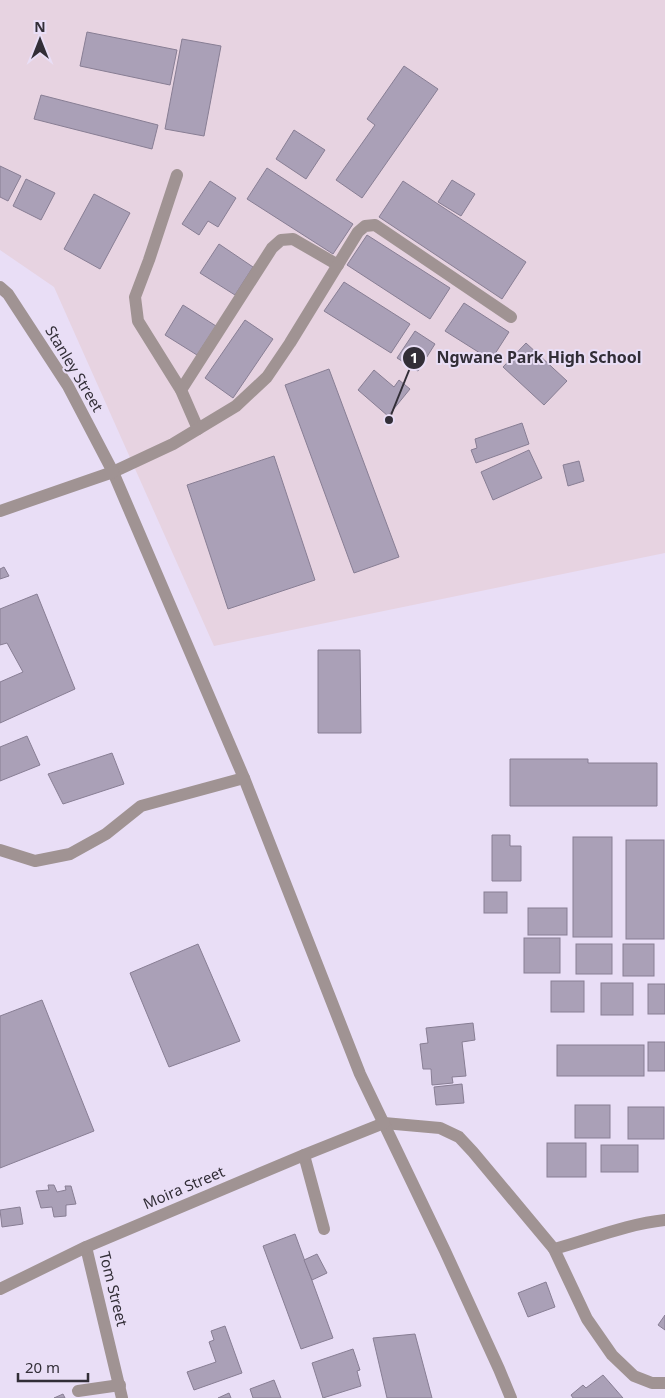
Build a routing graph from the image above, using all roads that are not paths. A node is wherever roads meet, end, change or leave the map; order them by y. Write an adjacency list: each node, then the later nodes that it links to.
1 (176, 175): 5 (street)
2 (338, 264): 4 (street); 5 (street); 6 (street)
3 (0, 287): 7 (street, Stanley Street)
4 (512, 317)
5 (181, 390): 6 (street)
6 (198, 429): 7 (street)
7 (113, 472): 8 (street); 9 (street, Stanley Street)
8 (0, 511)
9 (244, 778): 10 (street); 11 (street, Stanley Street)
10 (0, 850)
11 (384, 1123): 12 (street, Moira Street); 16 (street); 21 (street, Stanley Street)
12 (304, 1155): 14 (street); 15 (street, Moira Street)
13 (665, 1220): 16 (street)
14 (324, 1229)
15 (86, 1247): 17 (street, Moira Street); 20 (street, Tom Street)
16 (554, 1249): 18 (street)
17 (0, 1289)
18 (665, 1383)
19 (78, 1391): 20 (street)
20 (121, 1392)
21 (511, 1398)

